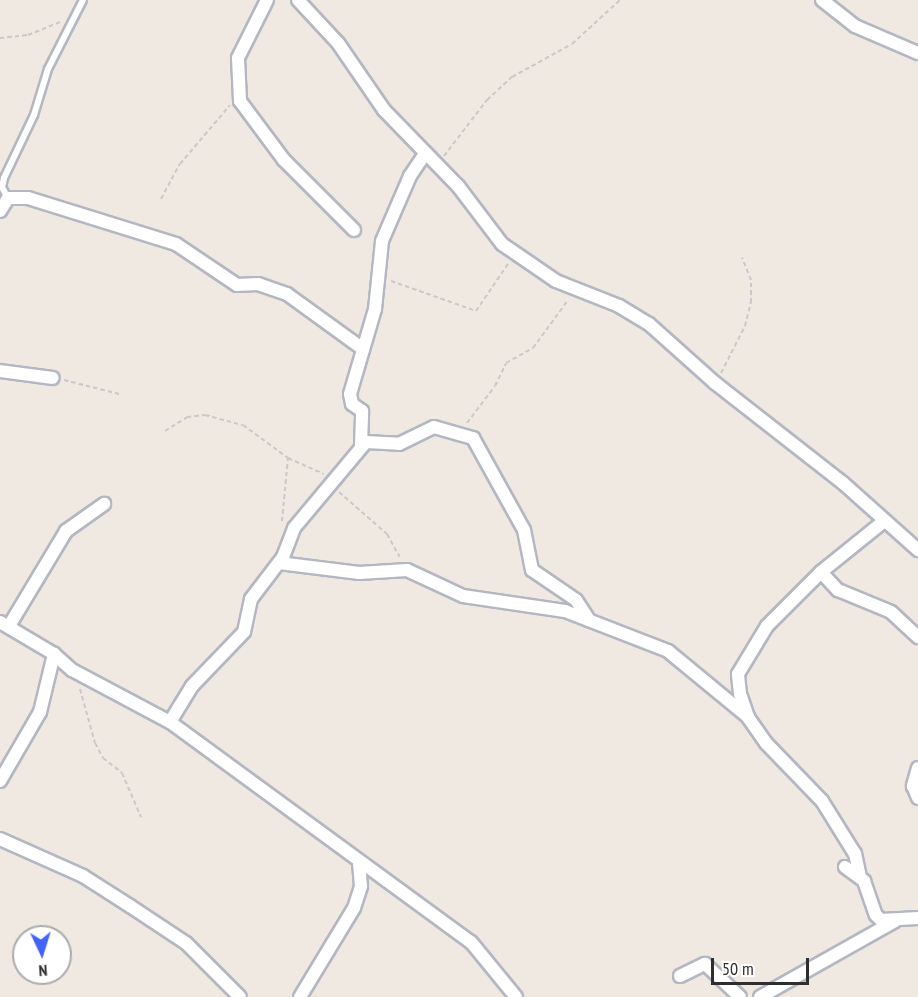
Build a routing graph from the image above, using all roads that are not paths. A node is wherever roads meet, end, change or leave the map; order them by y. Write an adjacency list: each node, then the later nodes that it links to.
1 (83, 0): 7 (lane)
2 (267, 0): 9 (street)
3 (298, 0): 6 (street)
4 (822, 0): 5 (street)
5 (918, 53)
6 (425, 154): 10 (street); 15 (street)
7 (8, 198): 8 (street); 10 (street)
8 (0, 211)
9 (354, 230)
10 (363, 349): 13 (street)
11 (0, 371): 12 (street)
12 (53, 378)
13 (361, 445): 17 (street); 19 (street)
14 (104, 504): 20 (street)
15 (883, 522): 16 (street); 18 (street)
16 (918, 550)
17 (279, 563): 19 (street); 24 (street)
18 (821, 572): 21 (street); 23 (street)
19 (589, 620): 23 (street)
20 (4, 624): 22 (street)
21 (918, 637)
22 (54, 654): 24 (street); 26 (street)
23 (748, 717): 31 (street)
24 (170, 722): 29 (street)
25 (918, 768): 27 (street)
26 (0, 781)
27 (918, 798)
28 (0, 839): 35 (street)
29 (359, 864): 36 (street); 37 (street)
30 (845, 867): 31 (street)
31 (860, 877): 33 (street)
32 (918, 918): 33 (street)
33 (895, 921): 39 (street)
34 (680, 976): 38 (street)
35 (240, 997)
36 (300, 997)
37 (516, 997)
38 (740, 997)
39 (760, 997)

